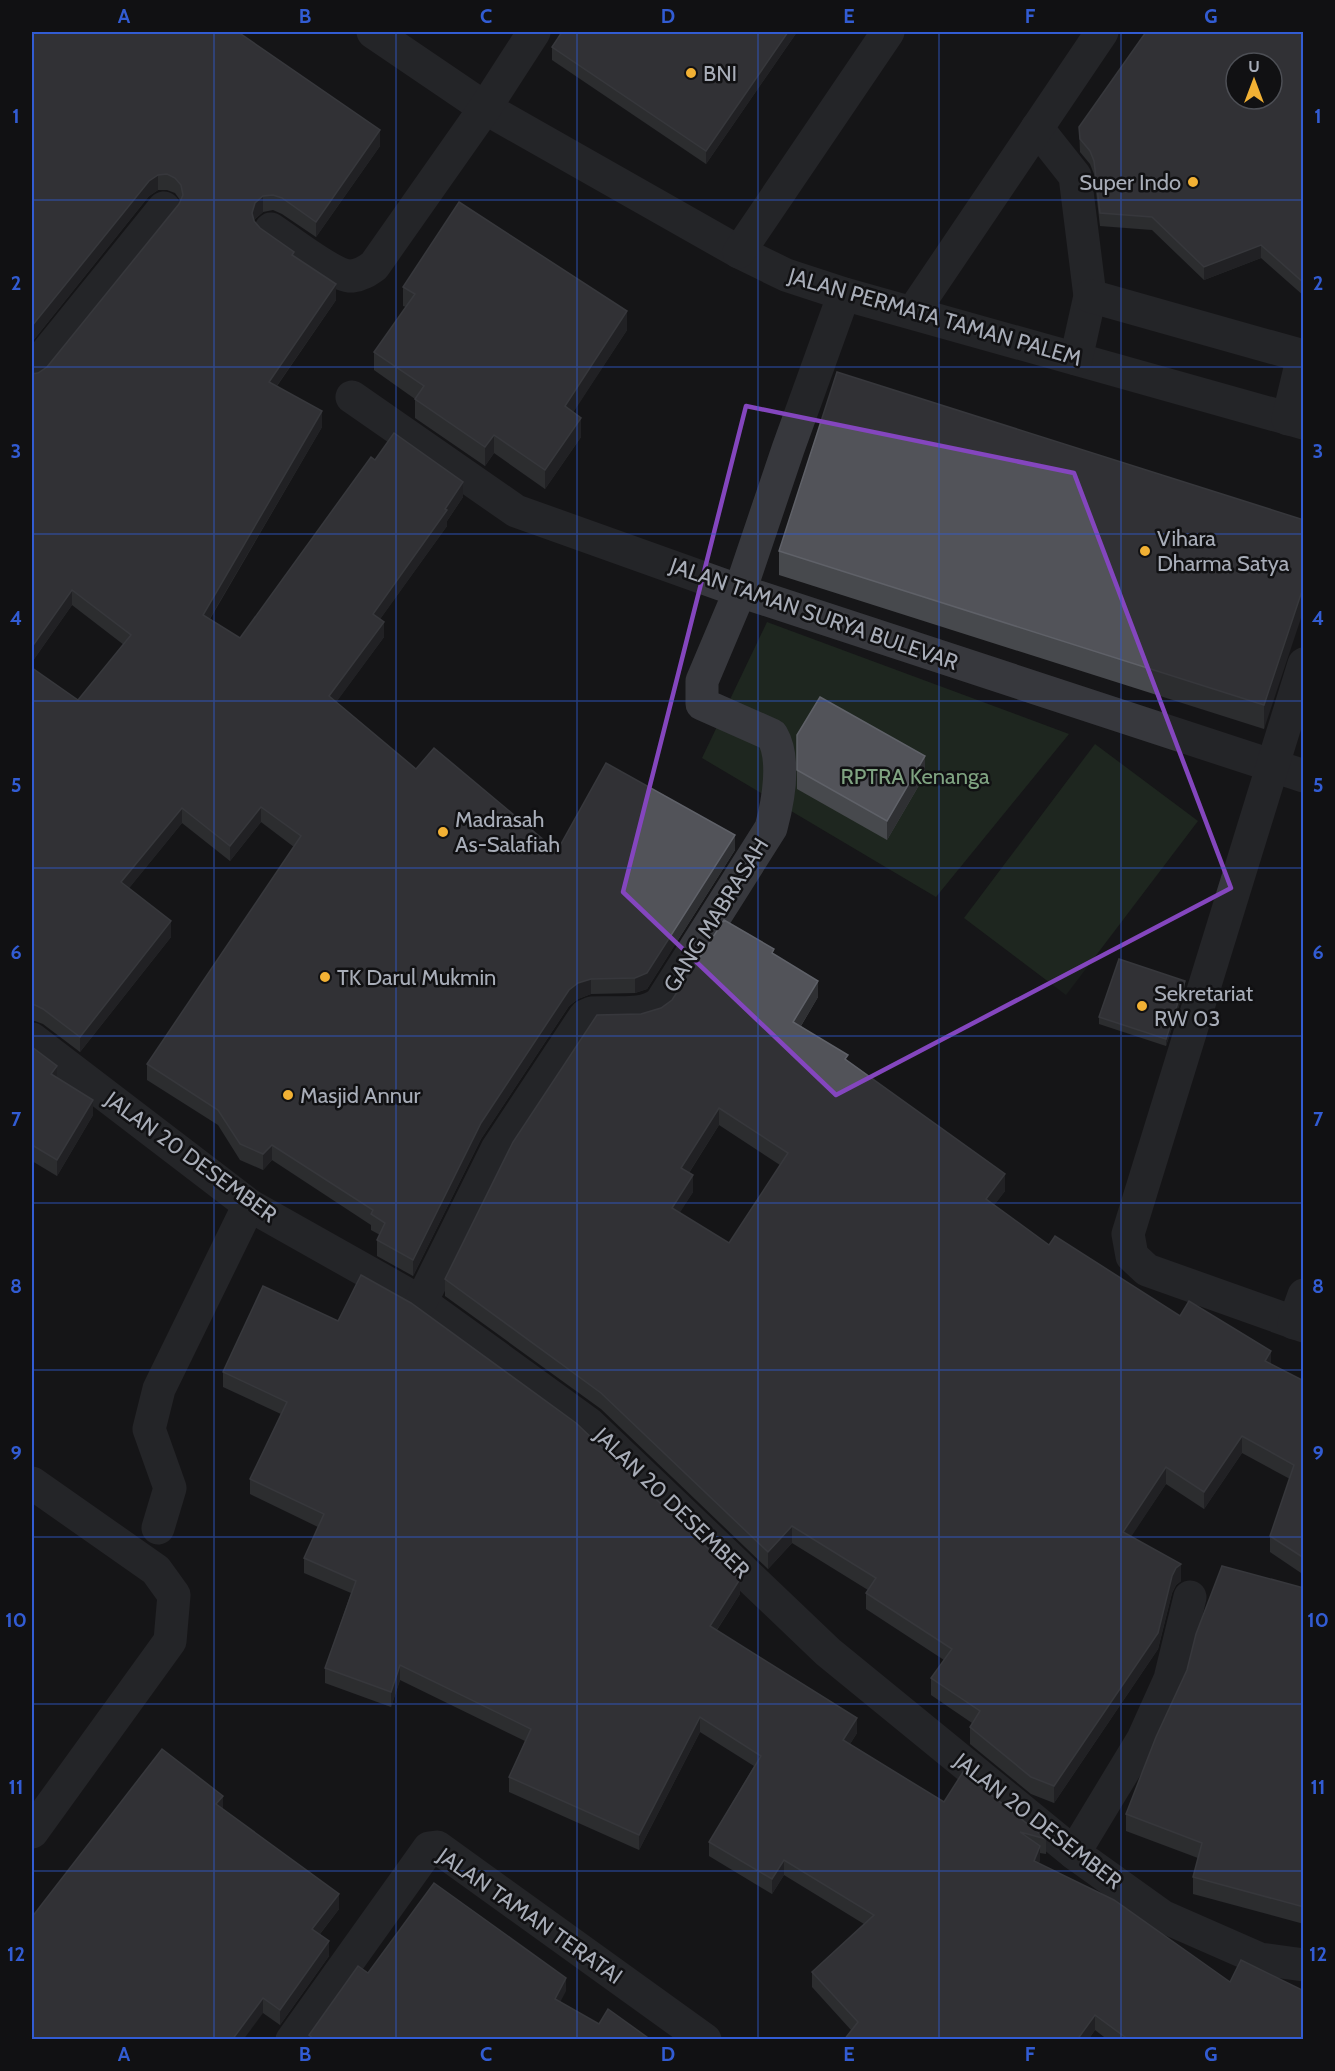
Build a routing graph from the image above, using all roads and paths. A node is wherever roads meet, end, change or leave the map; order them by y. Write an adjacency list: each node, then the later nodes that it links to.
1 (373, 32): 5 (street, JALAN PERMATA TAMAN PALEM)
2 (534, 32): 5 (street)
3 (888, 32): 9 (street)
4 (1102, 32): 6 (street)
5 (485, 108): 8 (street); 9 (street, JALAN PERMATA TAMAN PALEM)
6 (1037, 128): 11 (street); 12 (street)
7 (164, 207): 14 (street)
8 (271, 229)
9 (739, 252): 10 (street, JALAN PERMATA TAMAN PALEM)
10 (844, 294): 12 (street, JALAN PERMATA TAMAN PALEM); 17 (street)
11 (1090, 296): 13 (street); 16 (street)
12 (913, 312): 13 (street, JALAN PERMATA TAMAN PALEM)
13 (1076, 359): 16 (street, JALAN PERMATA TAMAN PALEM)
14 (32, 371)
15 (352, 397): 17 (street, JALAN TAMAN SURYA BULEVAR)
16 (1296, 421)
17 (740, 591): 19 (street, JALAN TAMAN SURYA BULEVAR); 23 (street, GANG MABRASAH)
18 (1304, 664): 19 (street)
19 (1273, 766): 20 (street, JALAN TAMAN SURYA BULEVAR); 24 (street)
20 (1304, 776)
21 (32, 1039): 22 (street, JALAN 20 DESEMBER)
22 (249, 1204): 23 (street, JALAN 20 DESEMBER); 26 (street)
23 (421, 1302): 29 (street, JALAN 20 DESEMBER)
24 (1300, 1315)
25 (32, 1482): 28 (street)
26 (158, 1528)
27 (1190, 1597): 29 (street)
28 (32, 1832)
29 (1074, 1853): 30 (street, JALAN 20 DESEMBER)
30 (1304, 1965)
31 (292, 2040): 32 (street, JALAN TAMAN TERATAI)
32 (705, 2040)

